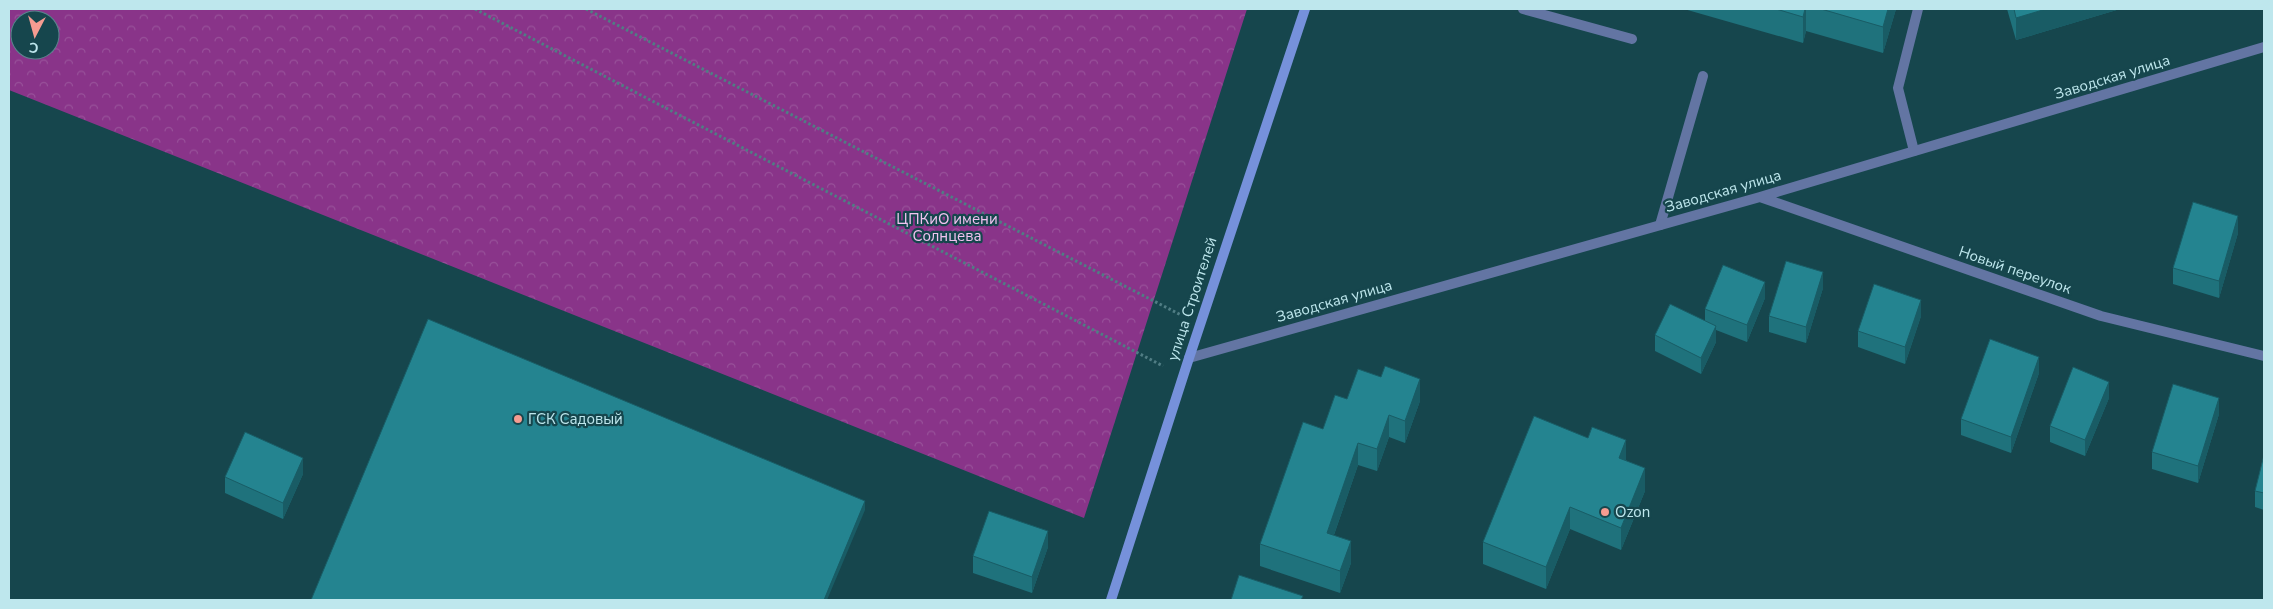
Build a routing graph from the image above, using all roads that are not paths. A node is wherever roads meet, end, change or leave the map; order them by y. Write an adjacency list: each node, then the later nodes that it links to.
1 (1304, 9): 11 (main road, улица Строителей)
2 (1522, 9): 4 (street)
3 (1918, 9): 7 (street)
4 (1632, 39)
5 (2264, 47): 7 (street, Заводская улица)
6 (1703, 76): 9 (street)
7 (1914, 151): 8 (street, Заводская улица)
8 (1760, 197): 9 (street, Заводская улица); 10 (street, Новый переулок)
9 (1660, 225): 11 (street, Заводская улица)
10 (2264, 356)
11 (1189, 358): 12 (main road, улица Строителей)
12 (1111, 600)

